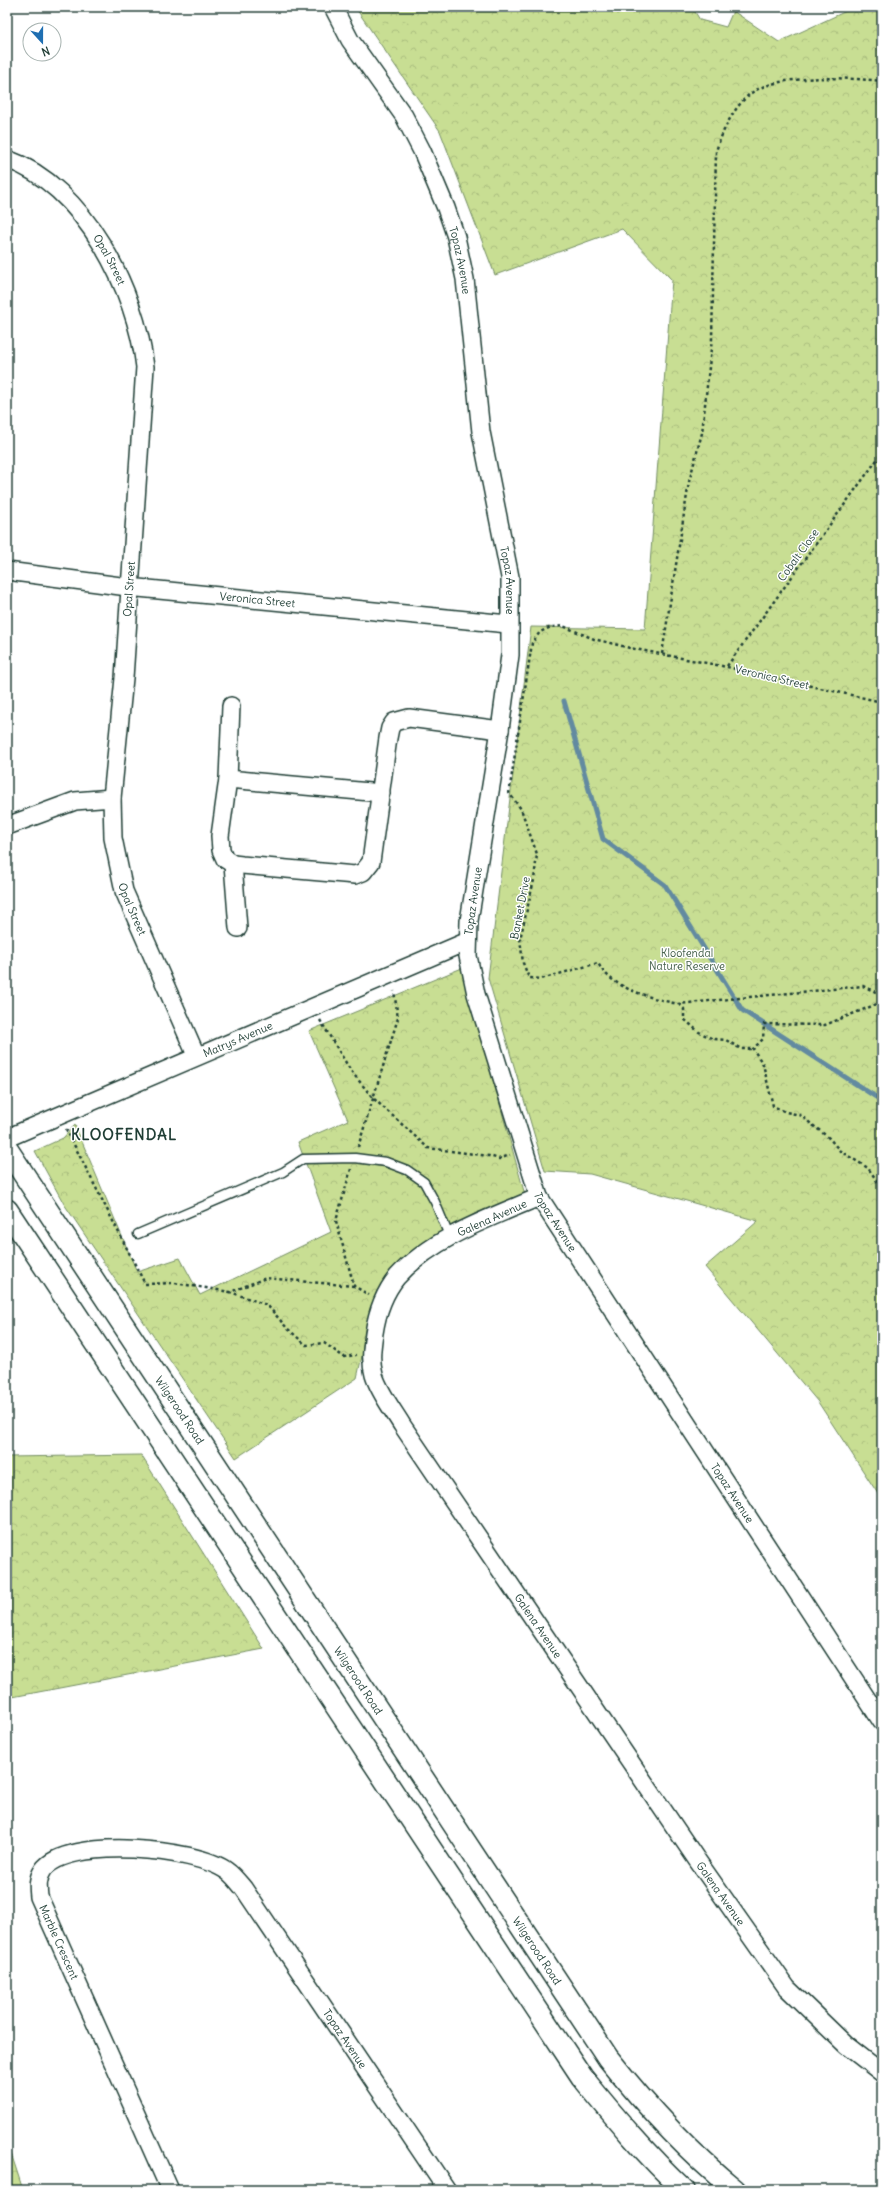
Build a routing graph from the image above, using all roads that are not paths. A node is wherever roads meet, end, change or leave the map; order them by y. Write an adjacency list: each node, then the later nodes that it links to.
1 (333, 7): 5 (street, Topaz Avenue)
2 (7, 159): 4 (street, Opal Street)
3 (7, 571): 4 (street, Veronica Street)
4 (128, 587): 5 (street, Veronica Street); 10 (street, Opal Street)
5 (508, 624): 7 (street, Topaz Avenue)
6 (231, 706): 8 (street)
7 (500, 730): 9 (street); 14 (street, Topaz Avenue)
8 (228, 779): 9 (street); 12 (street)
9 (381, 793): 12 (street)
10 (112, 798): 11 (street); 15 (street, Opal Street)
11 (7, 826)
12 (233, 864): 13 (street)
13 (238, 928)
14 (468, 941): 15 (street, Matrys Avenue); 18 (street, Topaz Avenue)
15 (196, 1055): 16 (street, Matrys Avenue)
16 (7, 1138)
17 (7, 1149): 28 (street, Wilgerood Road)
18 (538, 1198): 21 (street, Galena Avenue); 22 (street, Topaz Avenue)
19 (7, 1210): 27 (street)
20 (138, 1234): 21 (lane)
21 (450, 1238): 24 (street, Galena Avenue)
22 (882, 1722)
23 (244, 1889): 25 (street, Marble Crescent); 26 (street, Topaz Avenue)
24 (882, 2073)
25 (170, 2190)
26 (447, 2190)
27 (684, 2190)
28 (735, 2190)

